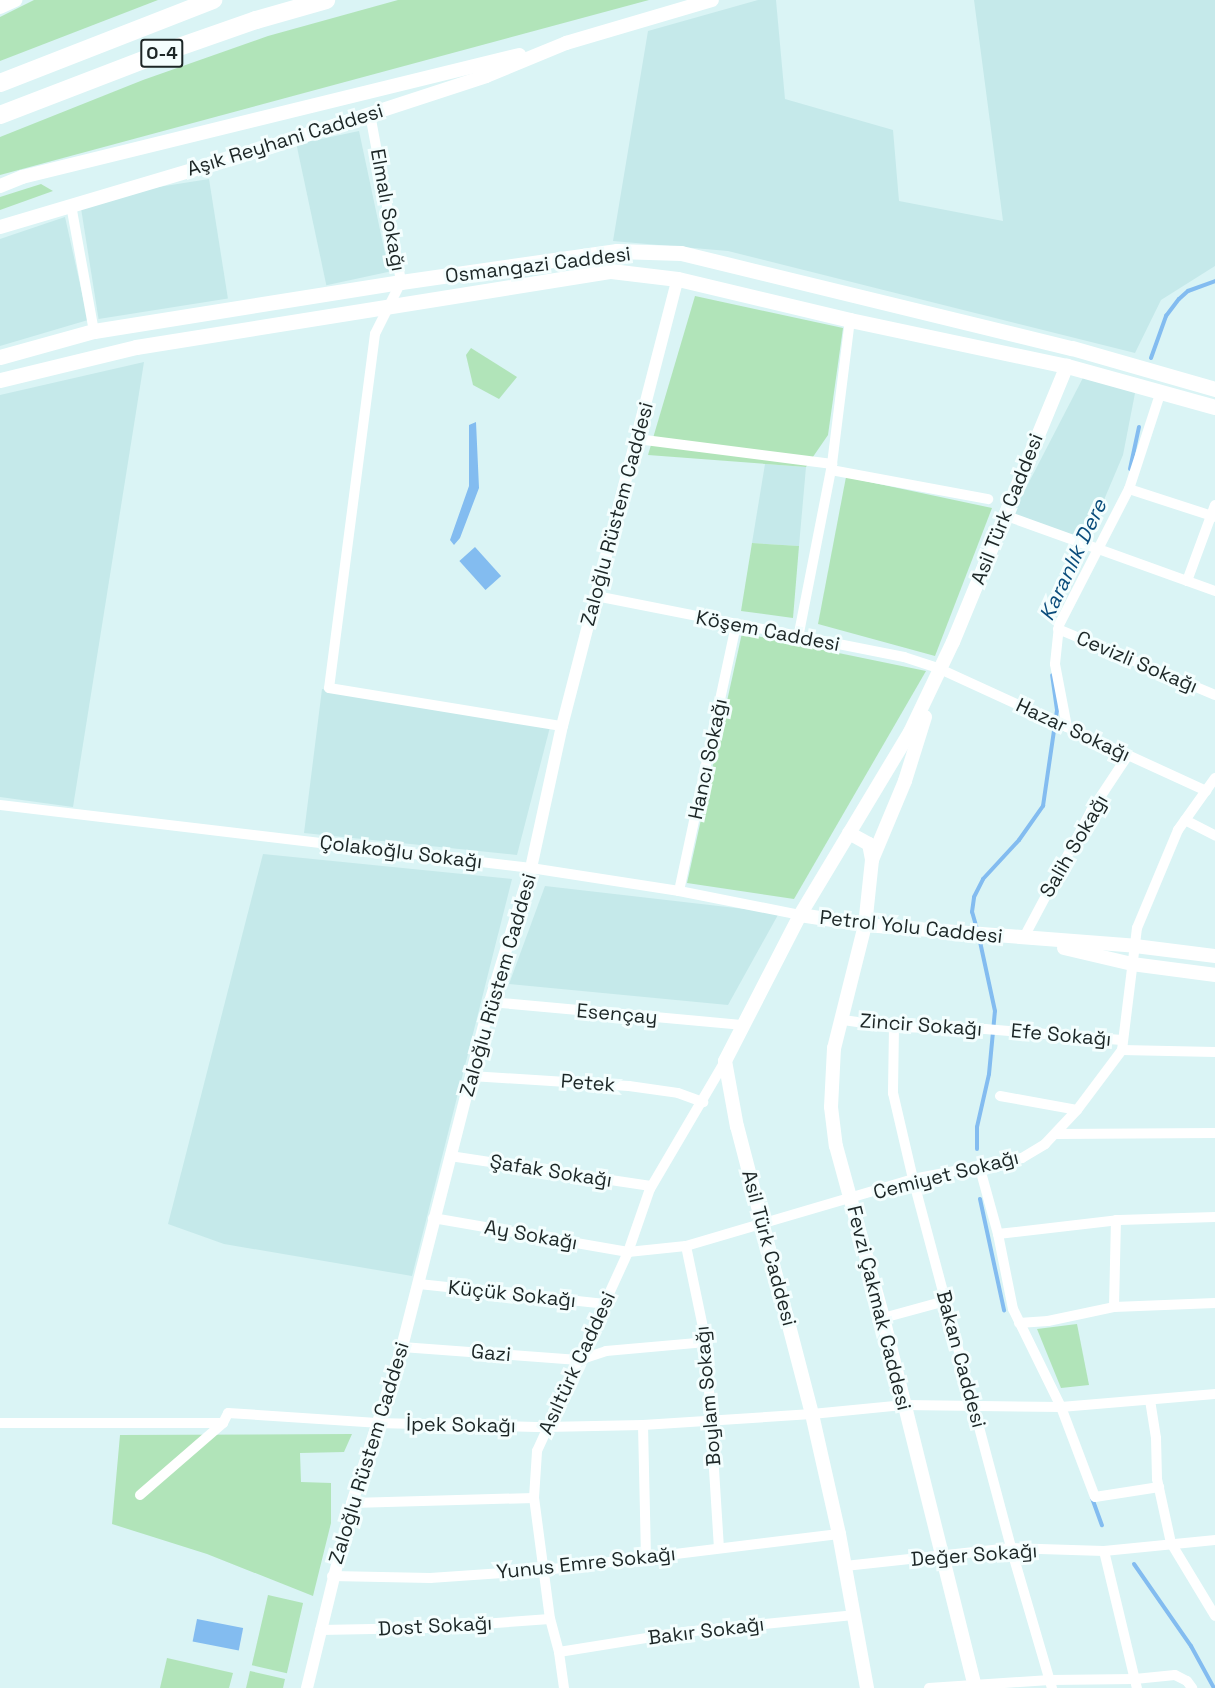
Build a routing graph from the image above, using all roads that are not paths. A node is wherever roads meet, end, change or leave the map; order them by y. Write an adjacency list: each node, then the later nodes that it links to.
1 (15, 0): 5 (main road)
2 (213, 0): 7 (highway, O-4)
3 (326, 0): 9 (highway, O-4)
4 (712, 0): 6 (main road, Aşık Reyhani Caddesi)
5 (0, 7)
6 (566, 43): 8 (main road, Aşık Reyhani Caddesi); 10 (main road, Aşık Reyhani Caddesi)
7 (0, 83)
8 (370, 114): 11 (main road, Aşık Reyhani Caddesi); 14 (street, Elmalı Sokağı)
9 (0, 115)
10 (0, 186)
11 (71, 205): 12 (main road, Aşık Reyhani Caddesi); 17 (street)
12 (0, 227)
13 (678, 279): 15 (main road, Osmangazi Caddesi); 16 (main road, Osmangazi Caddesi); 25 (street, Zaloğlu Rüstem Caddesi)
14 (401, 282): 15 (street, Elmalı Sokağı); 17 (main road, Osmangazi Caddesi); 18 (main road, Osmangazi Caddesi)
15 (392, 304): 21 (main road, Osmangazi Caddesi); 40 (street, Elmalı Sokağı)
16 (850, 320): 20 (main road, Osmangazi Caddesi); 26 (street)
17 (94, 331): 19 (main road, Osmangazi Caddesi)
18 (1072, 348): 20 (main road, Asil Türk Caddesi); 22 (main road, Osmangazi Caddesi)
19 (0, 357)
20 (1067, 366): 23 (main road, Osmangazi Caddesi); 30 (main road, Asil Türk Caddesi)
21 (0, 380)
22 (1215, 389)
23 (1161, 392): 24 (main road, Osmangazi Caddesi); 27 (street)
24 (1215, 406)
25 (637, 439): 26 (street); 34 (street, Zaloğlu Rüstem Caddesi)
26 (831, 467): 28 (street); 37 (street)
27 (1129, 489): 29 (street); 31 (street)
28 (988, 499)
29 (1214, 513): 32 (street)
30 (1004, 515): 31 (street); 38 (main road, Asil Türk Caddesi)
31 (1098, 549): 32 (street); 36 (street)
32 (1187, 581): 33 (street)
33 (1215, 591)
34 (596, 596): 35 (street, Köşem Caddesi); 40 (street, Zaloğlu Rüstem Caddesi)
35 (736, 626): 37 (street, Köşem Caddesi); 51 (street, Hancı Sokağı)
36 (1058, 629): 39 (street, Cevizli Sokağı); 41 (street)
37 (798, 638): 38 (street, Köşem Caddesi)
38 (940, 669): 41 (street, Hazar Sokağı); 47 (main road, Asil Türk Caddesi); 49 (main road, Asil Türk Caddesi)
39 (1215, 695)
40 (562, 726): 50 (street, Zaloğlu Rüstem Caddesi)
41 (1065, 726): 42 (street, Hazar Sokağı)
42 (1128, 755): 44 (street, Hazar Sokağı); 56 (street, Salih Sokağı)
43 (1215, 778): 44 (street)
44 (1206, 791): 46 (street)
45 (0, 805): 50 (street, Çolakoğlu Sokağı)
46 (1185, 820): 48 (street); 57 (street)
47 (849, 833): 49 (main road); 53 (main road, Asil Türk Caddesi)
48 (1215, 835)
49 (872, 860): 52 (main road, Asil Türk Caddesi)
50 (531, 868): 51 (street, Çolakoğlu Sokağı); 61 (street, Zaloğlu Rüstem Caddesi)
51 (680, 891): 53 (street, Çolakoğlu Sokağı)
52 (865, 907): 54 (main road, Asil Türk Caddesi); 55 (main road)
53 (800, 915): 54 (main road, Petrol Yolu Caddesi); 63 (main road, Asil Türk Caddesi)
54 (865, 925): 55 (main road, Petrol Yolu Caddesi); 62 (main road, Fevzi Çakmak Caddesi)
55 (886, 927): 56 (main road, Petrol Yolu Caddesi)
56 (1023, 939): 57 (main road, Petrol Yolu Caddesi); 59 (main road, Petrol Yolu Caddesi)
57 (1135, 946): 58 (main road, Petrol Yolu Caddesi); 59 (street)
58 (1215, 956)
59 (1132, 964): 60 (main road, Petrol Yolu Caddesi); 66 (street)
60 (1215, 975)
61 (490, 1002): 63 (street, Esençay); 69 (street, Zaloğlu Rüstem Caddesi)
62 (843, 1020): 64 (street, Zincir Sokağı); 79 (main road, Fevzi Çakmak Caddesi)
63 (744, 1025): 68 (main road, Asil Türk Caddesi)
64 (894, 1027): 65 (street, Zincir Sokağı); 77 (street, Bakan Caddesi)
65 (1000, 1030): 66 (street, Efe Sokağı)
66 (1122, 1045): 67 (street, Efe Sokağı); 72 (street, Cemiyet Sokağı)
67 (1215, 1052)
68 (725, 1061): 71 (street, Asıltürk Caddesi); 83 (main road, Asil Türk Caddesi)
69 (471, 1076): 71 (street, Petek); 75 (street, Zaloğlu Rüstem Caddesi)
70 (1000, 1096): 72 (street)
71 (703, 1102): 78 (street, Asıltürk Caddesi)
72 (1077, 1110): 74 (street, Cemiyet Sokağı)
73 (1215, 1133): 74 (street)
74 (1055, 1134): 76 (street, Cemiyet Sokağı)
75 (450, 1156): 78 (street, Şafak Sokağı); 81 (street, Zaloğlu Rüstem Caddesi)
76 (979, 1165): 77 (street, Cemiyet Sokağı); 84 (street)
77 (913, 1179): 79 (street, Cemiyet Sokağı); 88 (street, Bakan Caddesi)
78 (651, 1186): 86 (street, Asıltürk Caddesi)
79 (853, 1198): 83 (street, Cemiyet Sokağı); 92 (main road, Fevzi Çakmak Caddesi)
80 (1215, 1217): 82 (street)
81 (433, 1218): 86 (street, Ay Sokağı); 87 (street, Zaloğlu Rüstem Caddesi)
82 (1116, 1220): 84 (street); 91 (street)
83 (763, 1222): 85 (street, Cemiyet Sokağı); 102 (main road, Asil Türk Caddesi)
84 (998, 1234): 93 (street)
85 (686, 1246): 86 (street, Ay Sokağı); 94 (street, Boylam Sokağı)
86 (628, 1252): 90 (street, Asıltürk Caddesi)
87 (418, 1284): 90 (street, Küçük Sokağı); 95 (street, Zaloğlu Rüstem Caddesi)
88 (945, 1301): 92 (street); 100 (street, Bakan Caddesi)
89 (1215, 1303): 91 (street)
90 (605, 1304): 96 (street, Asıltürk Caddesi)
91 (1114, 1307): 93 (street)
92 (883, 1318): 99 (main road, Fevzi Çakmak Caddesi)
93 (1019, 1323): 101 (street)
94 (706, 1342): 96 (street); 103 (street, Boylam Sokağı)
95 (402, 1347): 96 (street, Gazi); 106 (street, Zaloğlu Rüstem Caddesi)
96 (579, 1360): 108 (street, Asıltürk Caddesi)
97 (1215, 1394): 98 (street, İpek Sokağı)
98 (1150, 1400): 101 (street, İpek Sokağı); 109 (street)
99 (903, 1405): 100 (street, İpek Sokağı); 102 (street, İpek Sokağı); 119 (main road, Fevzi Çakmak Caddesi)
100 (974, 1406): 101 (street, İpek Sokağı); 117 (street, Bakan Caddesi)
101 (1061, 1407): 109 (street)
102 (812, 1414): 103 (street, İpek Sokağı); 113 (main road, Asil Türk Caddesi)
103 (713, 1422): 107 (street, İpek Sokağı); 116 (street, Boylam Sokağı)
104 (0, 1423): 105 (street)
105 (223, 1423): 106 (street, İpek Sokağı); 110 (street)
106 (376, 1423): 108 (street, İpek Sokağı); 112 (street, Zaloğlu Rüstem Caddesi)
107 (643, 1425): 108 (street, İpek Sokağı); 120 (street)
108 (546, 1427): 111 (street, Asıltürk Caddesi)
109 (1159, 1487): 115 (street)
110 (140, 1495)
111 (534, 1498): 112 (street); 122 (street, Asıltürk Caddesi)
112 (351, 1503): 123 (street, Zaloğlu Rüstem Caddesi)
113 (838, 1534): 116 (street, Yunus Emre Sokağı); 121 (main road, Asil Türk Caddesi)
114 (1215, 1540): 115 (street, Değer Sokağı)
115 (1171, 1543): 118 (street, Değer Sokağı); 125 (street)
116 (719, 1548): 120 (street, Yunus Emre Sokağı)
117 (1011, 1548): 118 (street, Değer Sokağı); 119 (street, Değer Sokağı); 130 (street, Bakan Caddesi)
118 (1104, 1551): 129 (street)
119 (944, 1556): 121 (street, Değer Sokağı); 131 (main road, Fevzi Çakmak Caddesi)
120 (646, 1557): 122 (street, Yunus Emre Sokağı)
121 (845, 1566): 124 (main road, Asil Türk Caddesi)
122 (544, 1570): 123 (street, Yunus Emre Sokağı); 126 (street, Asıltürk Caddesi)
123 (332, 1576): 127 (street, Zaloğlu Rüstem Caddesi)
124 (853, 1615): 128 (street, Bakır Sokağı); 134 (main road, Asil Türk Caddesi)
125 (1215, 1616)
126 (550, 1619): 127 (street, Dost Sokağı); 128 (street, Asıltürk Caddesi)
127 (320, 1630): 132 (street, Zaloğlu Rüstem Caddesi)
128 (559, 1652): 133 (street, Asıltürk Caddesi)
129 (1136, 1683): 130 (street); 136 (street)
130 (1051, 1684): 131 (street)
131 (974, 1686): 135 (street)
132 (307, 1688)
133 (564, 1688)
134 (867, 1688)
135 (929, 1688)
136 (1192, 1688)

